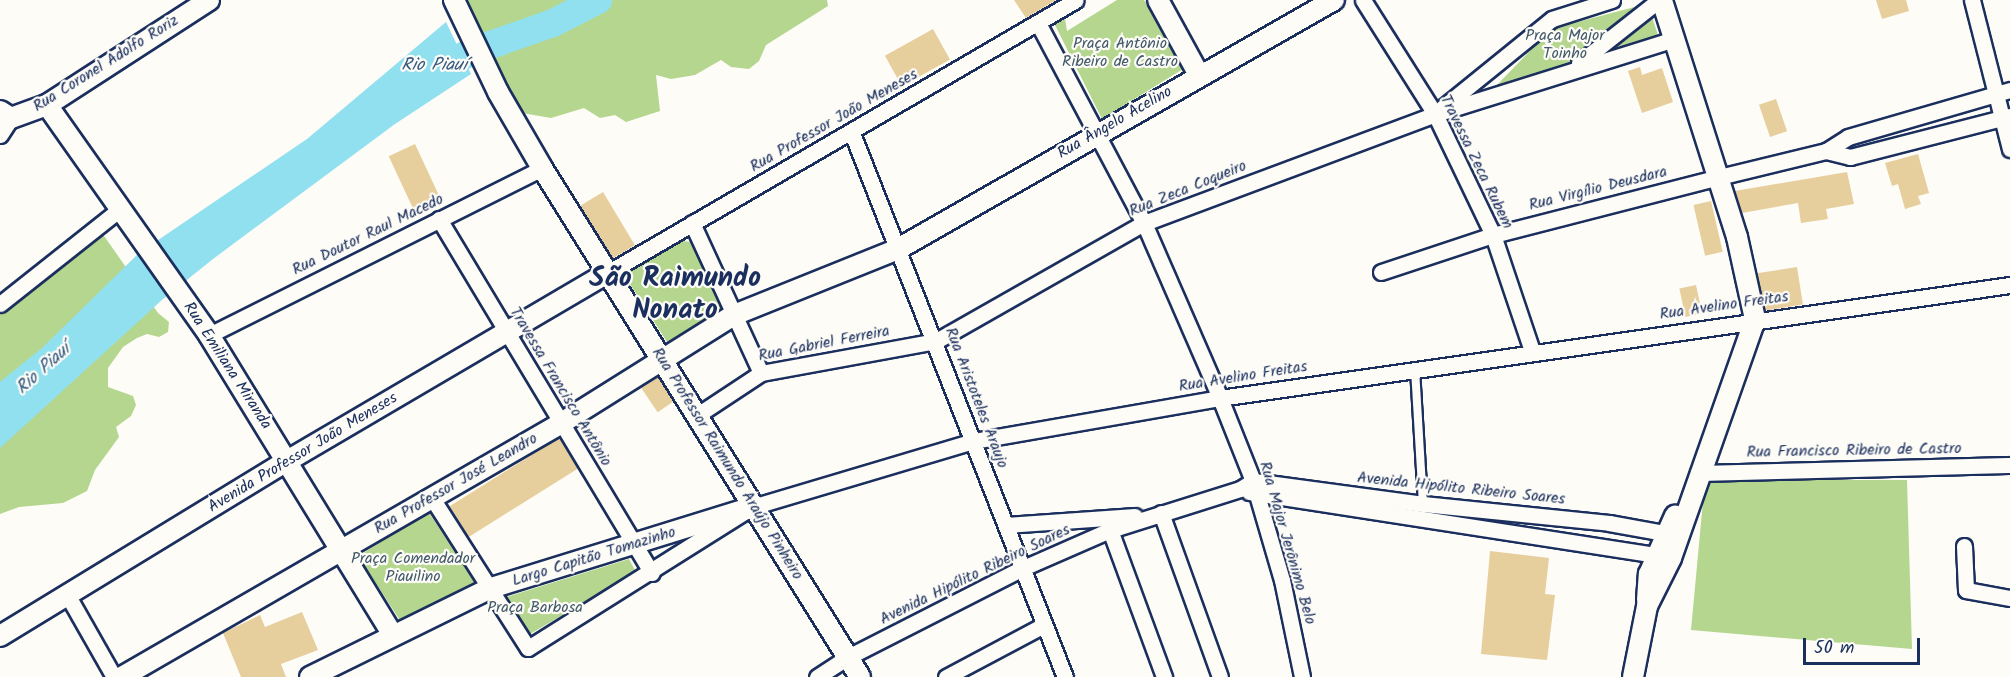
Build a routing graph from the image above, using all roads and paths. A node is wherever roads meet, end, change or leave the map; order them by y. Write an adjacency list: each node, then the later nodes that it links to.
1 (207, 0): 15 (main road, Rua Coronel Adolfo Roriz)
2 (454, 0): 23 (main road, Rua Professor Raimundo Araújo Pinheiro)
3 (1076, 0): 10 (street, Rua Professor João Meneses)
4 (1158, 0): 13 (main road)
5 (1334, 0): 13 (main road, Rua Ângelo Acelino)
6 (1363, 0): 16 (street, Travessa Zeca Rubem)
7 (1612, 0): 16 (street)
8 (1661, 0): 11 (main road); 12 (street)
9 (1972, 0): 14 (street)
10 (1038, 23): 19 (street, Rua Professor João Meneses); 20 (street, Rua Major Jerônimo Belo)
11 (1674, 39): 12 (street); 24 (main road)
12 (1572, 69): 16 (street)
13 (1199, 75): 20 (main road, Rua Ângelo Acelino)
14 (2003, 92): 17 (street); 22 (street, Rua Virgílio Deusdara)
15 (47, 105): 18 (main road, Rua Coronel Adolfo Roriz); 25 (main road, Rua Emiliana Miranda)
16 (1435, 114): 28 (street, Rua Zeca Coqueiro); 29 (street, Travessa Zeca Rubem)
17 (2006, 117): 21 (street); 22 (street, Rua Virgílio Deusdara)
18 (3, 124)
19 (852, 133): 27 (street, Rua Professor João Meneses); 30 (street, Rua Aristoteles Araujo)
20 (1098, 133): 28 (street, Rua Major Jerônimo Belo); 30 (main road, Rua Ângelo Acelino)
21 (2010, 149)
22 (1826, 151): 24 (street, Rua Virgílio Deusdara)
23 (542, 168): 26 (street, Rua Doutor Raul Macedo); 31 (main road, Rua Professor Raimundo Araújo Pinheiro)
24 (1719, 177): 29 (street, Rua Virgílio Deusdara); 36 (main road)
25 (120, 209): 34 (street); 38 (main road, Rua Emiliana Miranda)
26 (440, 219): 37 (street, Travessa Francisco Antônio); 38 (street, Rua Doutor Raul Macedo)
27 (692, 223): 31 (street, Rua Professor João Meneses); 35 (street)
28 (1144, 223): 39 (street, Rua Zeca Coqueiro); 44 (street, Rua Major Jerônimo Belo)
29 (1493, 235): 32 (street, Rua Virgílio Deusdara); 40 (street, Travessa Zeca Rubem)
30 (898, 249): 35 (main road, Rua Ângelo Acelino); 39 (street, Rua Aristoteles Araujo)
31 (609, 272): 37 (main road, Avenida Professor João Meneses); 41 (main road, Rua Professor Raimundo Araújo Pinheiro)
32 (1381, 272)
33 (2010, 285): 36 (street, Rua Avelino Freitas)
34 (0, 304)
35 (734, 315): 41 (main road, Rua Professor José Leandro); 43 (street)
36 (1755, 319): 40 (street, Rua Avelino Freitas); 50 (main road)
37 (506, 333): 46 (street, Travessa Francisco Antônio); 48 (main road, Avenida Professor João Meneses)
38 (209, 334): 48 (main road, Rua Emiliana Miranda)
39 (936, 341): 43 (street, Rua Gabriel Ferreira); 47 (street, Rua Aristoteles Araujo)
40 (1532, 351): 42 (street, Rua Avelino Freitas)
41 (662, 359): 45 (main road, Rua Professor Raimundo Araújo Pinheiro); 46 (main road, Rua Professor José Leandro)
42 (1415, 369): 44 (street, Rua Avelino Freitas); 53 (lane)
43 (761, 372): 45 (street, Rua Gabriel Ferreira)
44 (1220, 398): 47 (street, Rua Avelino Freitas); 51 (street, Rua Major Jerônimo Belo)
45 (696, 416): 54 (main road, Rua Professor Raimundo Araújo Pinheiro)
46 (560, 424): 52 (main road, Rua Professor José Leandro); 61 (street, Travessa Francisco Antônio)
47 (973, 441): 54 (street, Rua Avelino Freitas); 57 (street, Rua Aristoteles Araujo)
48 (287, 461): 63 (main road, Rua Emiliana Miranda); 68 (main road, Avenida Professor João Meneses)
49 (2010, 465): 50 (street, Rua Francisco Ribeiro de Castro)
50 (1696, 478): 60 (main road)
51 (1250, 488): 53 (street, Avenida Hipólito Ribeiro Soares); 56 (street, Avenida Hipólito Ribeiro Soares); 58 (street, Avenida Hipólito Ribeiro Soares); 83 (street, Rua Major Jerônimo Belo)
52 (432, 498): 63 (main road, Rua Professor José Leandro); 67 (street)
53 (1423, 504): 55 (street, Avenida Hipólito Ribeiro Soares)
54 (752, 507): 61 (main road, Largo Capitão Tomazinho); 66 (street, Rua Avelino Freitas); 73 (main road, Rua Professor Raimundo Araújo Pinheiro)
55 (1458, 508): 58 (street); 60 (street, Avenida Hipólito Ribeiro Soares)
56 (1157, 514): 57 (street, Avenida Hipólito Ribeiro Soares); 59 (street, Avenida Hipólito Ribeiro Soares); 82 (street)
57 (1006, 525): 65 (street, Rua Aristoteles Araujo)
58 (1455, 526): 64 (street, Avenida Hipólito Ribeiro Soares)
59 (1110, 531): 65 (street, Avenida Hipólito Ribeiro Soares); 81 (street)
60 (1673, 534): 64 (main road)
61 (636, 545): 66 (street, Travessa Francisco Antônio); 67 (main road, Largo Capitão Tomazinho)
62 (1964, 546): 69 (street)
63 (343, 550): 71 (main road, Rua Emiliana Miranda); 75 (main road, Rua Professor José Leandro)
64 (1664, 556): 84 (main road)
65 (1023, 568): 70 (street, Rua Aristoteles Araujo); 73 (street, Avenida Hipólito Ribeiro Soares)
66 (652, 573): 67 (street, Rua Avelino Freitas)
67 (491, 588): 71 (main road, Largo Capitão Tomazinho)
68 (68, 596): 72 (main road, Avenida Professor João Meneses); 74 (street)
69 (2010, 598)
70 (1044, 625): 79 (street); 80 (street, Rua Aristoteles Araujo)
71 (393, 635): 76 (main road, Largo Capitão Tomazinho)
72 (0, 636)
73 (848, 657): 77 (street, Avenida Hipólito Ribeiro Soares); 78 (main road, Rua Professor Raimundo Araújo Pinheiro)
74 (114, 677)
75 (122, 677)
76 (310, 677)
77 (817, 677)
78 (860, 677)
79 (946, 677)
80 (1065, 677)
81 (1164, 677)
82 (1220, 677)
83 (1302, 677)
84 (1633, 677)

